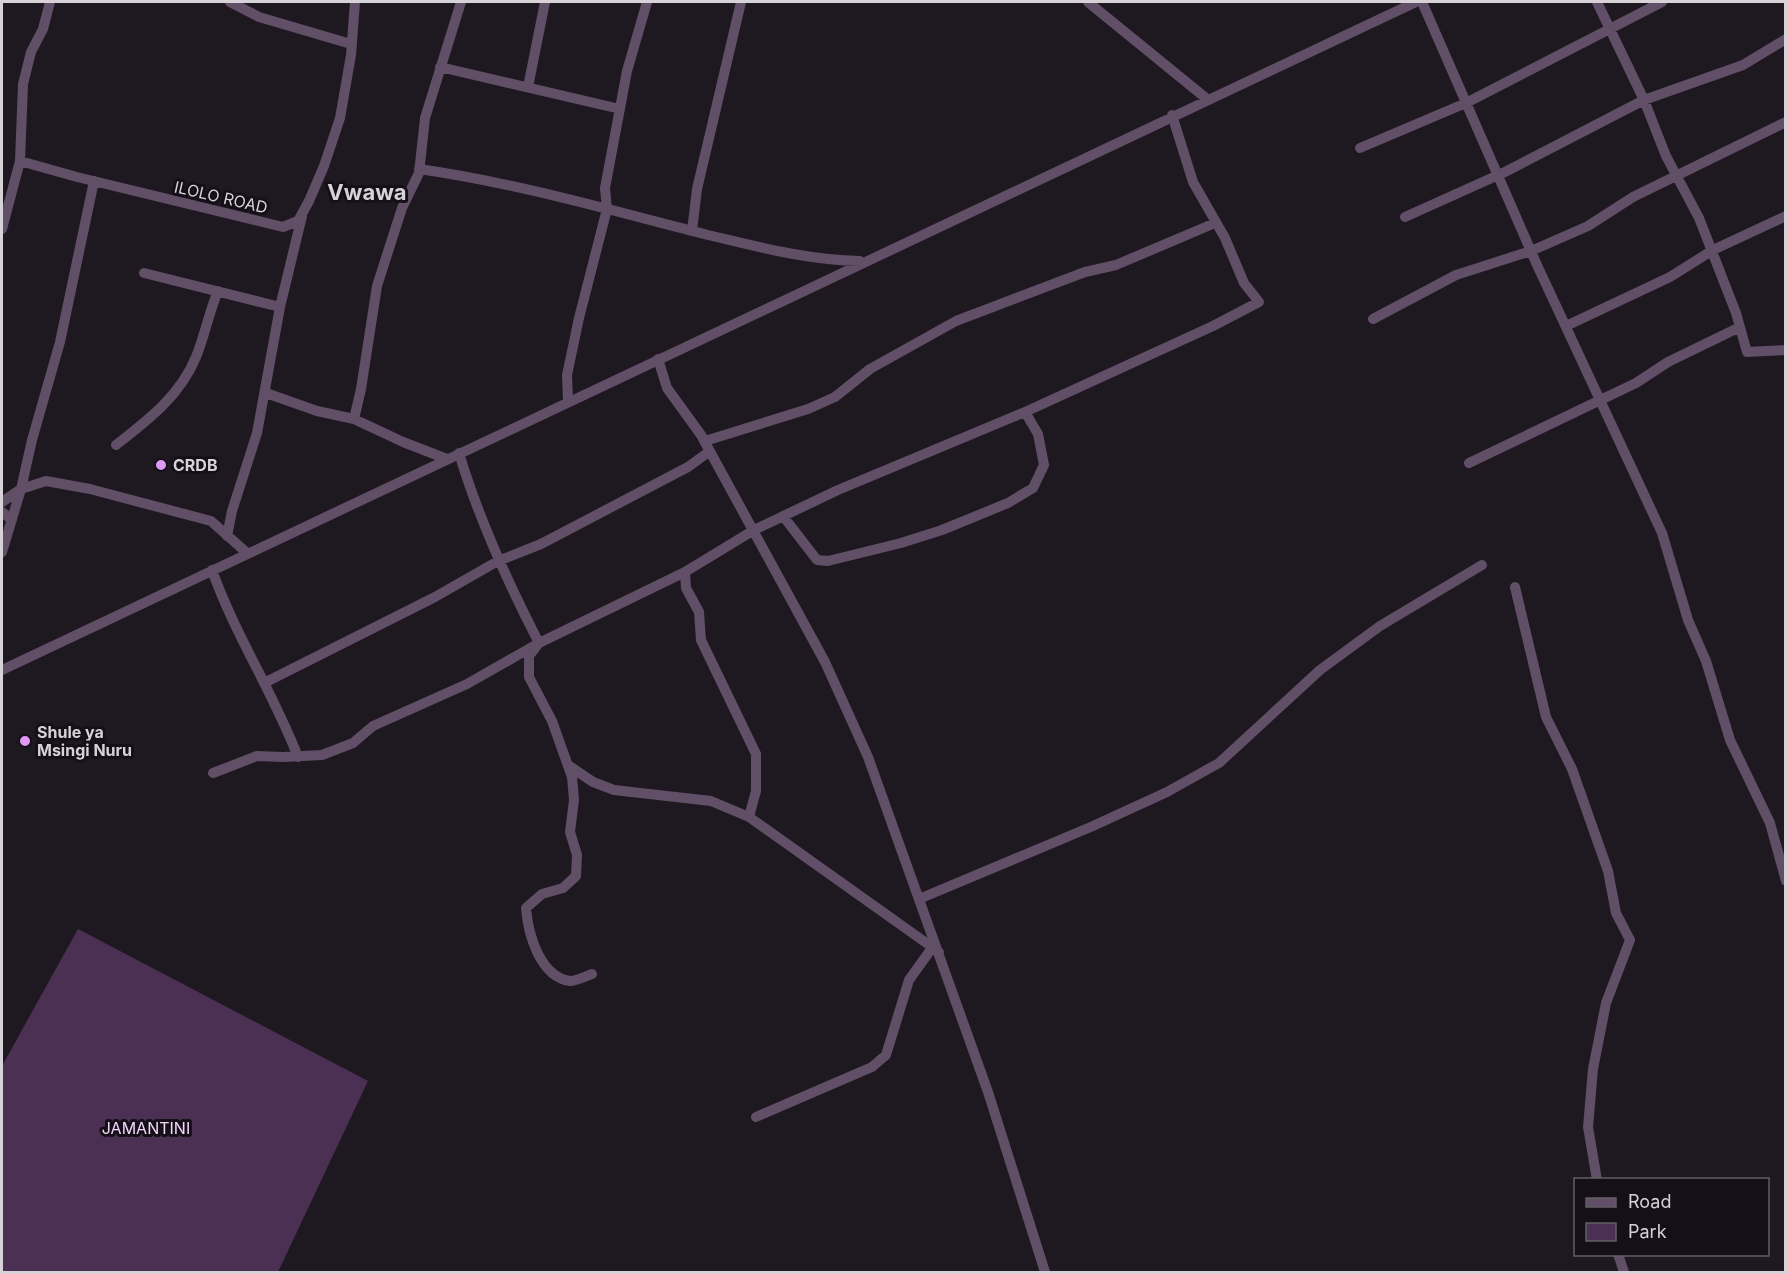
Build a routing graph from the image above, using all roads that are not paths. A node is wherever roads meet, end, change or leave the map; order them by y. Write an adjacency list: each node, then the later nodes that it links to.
1 (50, 2): 25 (street)
2 (230, 2): 15 (street)
3 (355, 2): 15 (street)
4 (461, 2): 16 (street)
5 (545, 2): 17 (street)
6 (647, 2): 21 (street)
7 (741, 2): 36 (street)
8 (1088, 2): 18 (street)
9 (1416, 2): 18 (street)
10 (1422, 2): 20 (street)
11 (1597, 2): 13 (street)
12 (1662, 2): 13 (street)
13 (1609, 29): 19 (street); 20 (street)
14 (1785, 39): 19 (street)
15 (351, 44): 31 (street)
16 (440, 67): 17 (street); 26 (street)
17 (528, 87): 21 (street)
18 (1207, 99): 22 (street)
19 (1644, 100): 27 (street); 28 (street)
20 (1466, 103): 24 (street); 27 (street)
21 (620, 109): 30 (street)
22 (1173, 115): 34 (street); 39 (street)
23 (1785, 122): 28 (street)
24 (1360, 148)
25 (20, 161): 29 (street, ILOLO ROAD); 35 (street)
26 (419, 169): 30 (street); 52 (street)
27 (1497, 176): 33 (street); 38 (street)
28 (1677, 177): 37 (street); 38 (street)
29 (94, 182): 31 (street, ILOLO ROAD); 58 (street)
30 (607, 209): 36 (street); 50 (street)
31 (303, 212): 42 (street)
32 (1785, 216): 37 (street)
33 (1406, 217)
34 (1215, 223): 51 (street); 54 (street)
35 (2, 229)
36 (692, 231): 39 (street)
37 (1713, 250): 44 (street); 45 (street)
38 (1531, 251): 43 (street); 44 (street)
39 (863, 262): 47 (street)
40 (144, 273): 41 (street)
41 (218, 291): 42 (street); 53 (street)
42 (280, 307): 48 (street)
43 (1373, 319)
44 (1566, 326): 49 (street)
45 (1740, 327): 46 (street); 49 (street)
46 (1785, 350)
47 (658, 359): 50 (street); 54 (street)
48 (266, 393): 52 (street); 64 (street)
49 (1600, 400): 57 (street); 79 (street)
50 (568, 401): 55 (street)
51 (1025, 412): 61 (street); 61 (street)
52 (354, 419): 56 (street)
53 (116, 445)
54 (707, 446): 63 (street); 67 (street)
55 (459, 453): 56 (street); 67 (street)
56 (447, 459): 66 (street)
57 (1469, 463)
58 (21, 489): 59 (street); 62 (street); 64 (street)
59 (2, 502)
60 (2, 512): 62 (street)
61 (783, 516): 63 (street)
62 (12, 520): 65 (street)
63 (753, 530): 70 (street); 80 (street)
64 (227, 536): 66 (street)
65 (2, 552)
66 (247, 553): 69 (street)
67 (498, 561): 72 (street); 74 (street)
68 (1482, 565): 80 (street)
69 (212, 570): 73 (street); 74 (street)
70 (685, 572): 72 (street); 78 (street)
71 (1515, 587): 84 (street)
72 (539, 644): 75 (street); 76 (street)
73 (2, 669)
74 (266, 682): 75 (street)
75 (298, 757): 77 (street)
76 (568, 765): 78 (street); 82 (street)
77 (213, 773)
78 (749, 817): 81 (street)
79 (1785, 881)
80 (919, 899): 81 (street)
81 (936, 950): 83 (street); 86 (street)
82 (592, 974)
83 (756, 1117)
84 (1597, 1178)
85 (1619, 1256): 87 (street)
86 (1045, 1272)
87 (1624, 1272)

